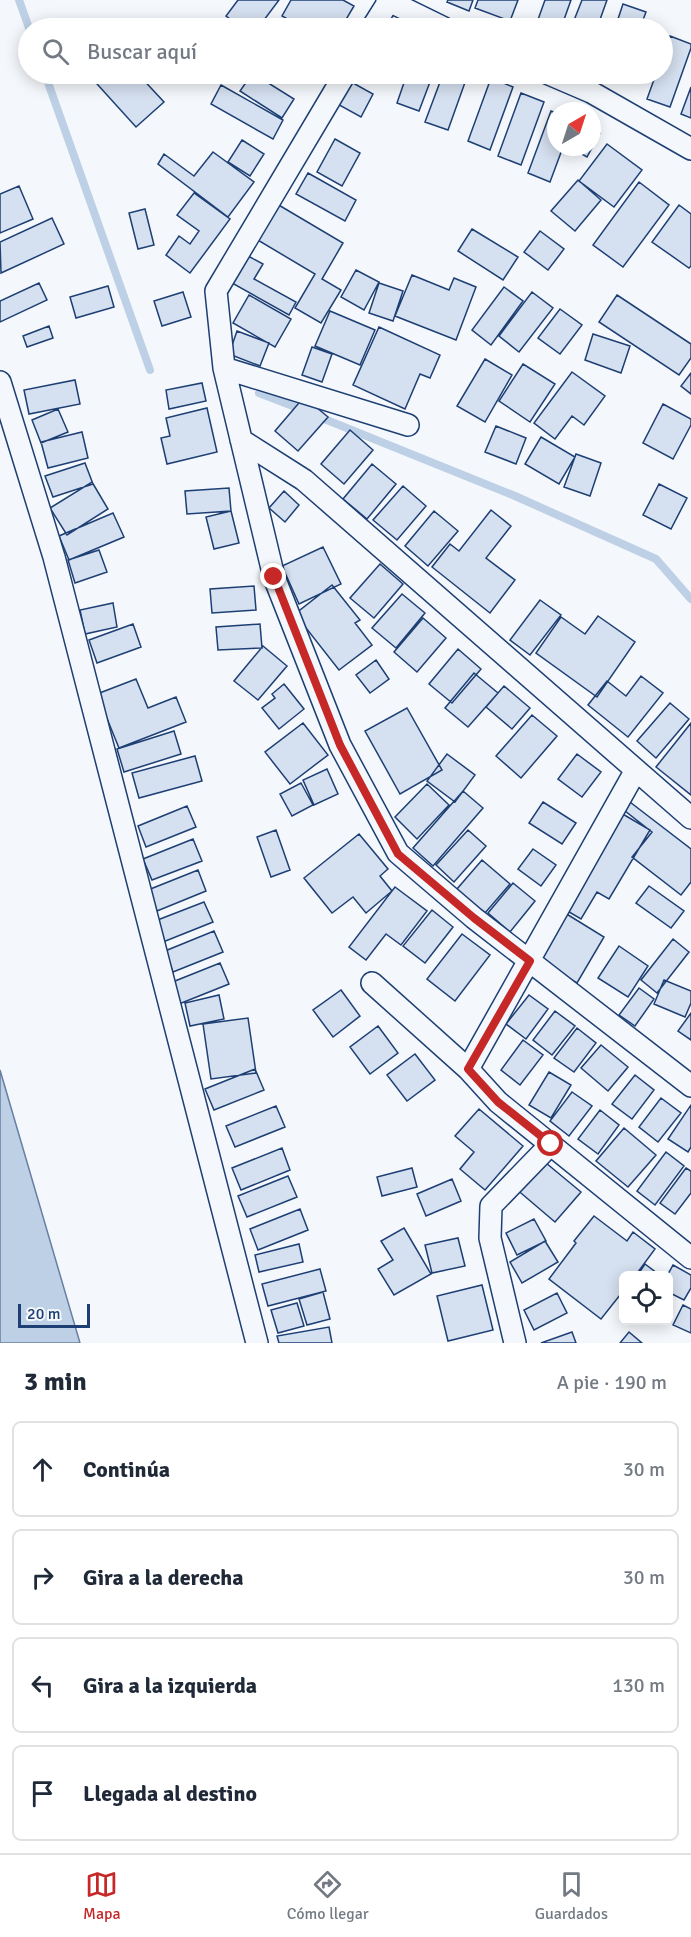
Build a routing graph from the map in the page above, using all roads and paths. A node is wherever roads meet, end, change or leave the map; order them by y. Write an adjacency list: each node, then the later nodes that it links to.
1 (388, 0): 2 (street); 3 (street)
2 (378, 18)
3 (424, 18)
4 (339, 84): 7 (street)
5 (572, 84): 6 (street)
6 (691, 149)
7 (224, 368): 9 (street); 10 (street)
8 (0, 382): 19 (street)
9 (408, 425)
10 (241, 440): 11 (street); 13 (street)
11 (636, 770): 12 (street); 13 (street)
12 (691, 818)
13 (530, 961): 15 (street); 16 (street)
14 (372, 982): 15 (street)
15 (468, 1069): 17 (street)
16 (691, 1086)
17 (551, 1144): 18 (street); 20 (street)
18 (691, 1258)
19 (258, 1343)
20 (515, 1343)

